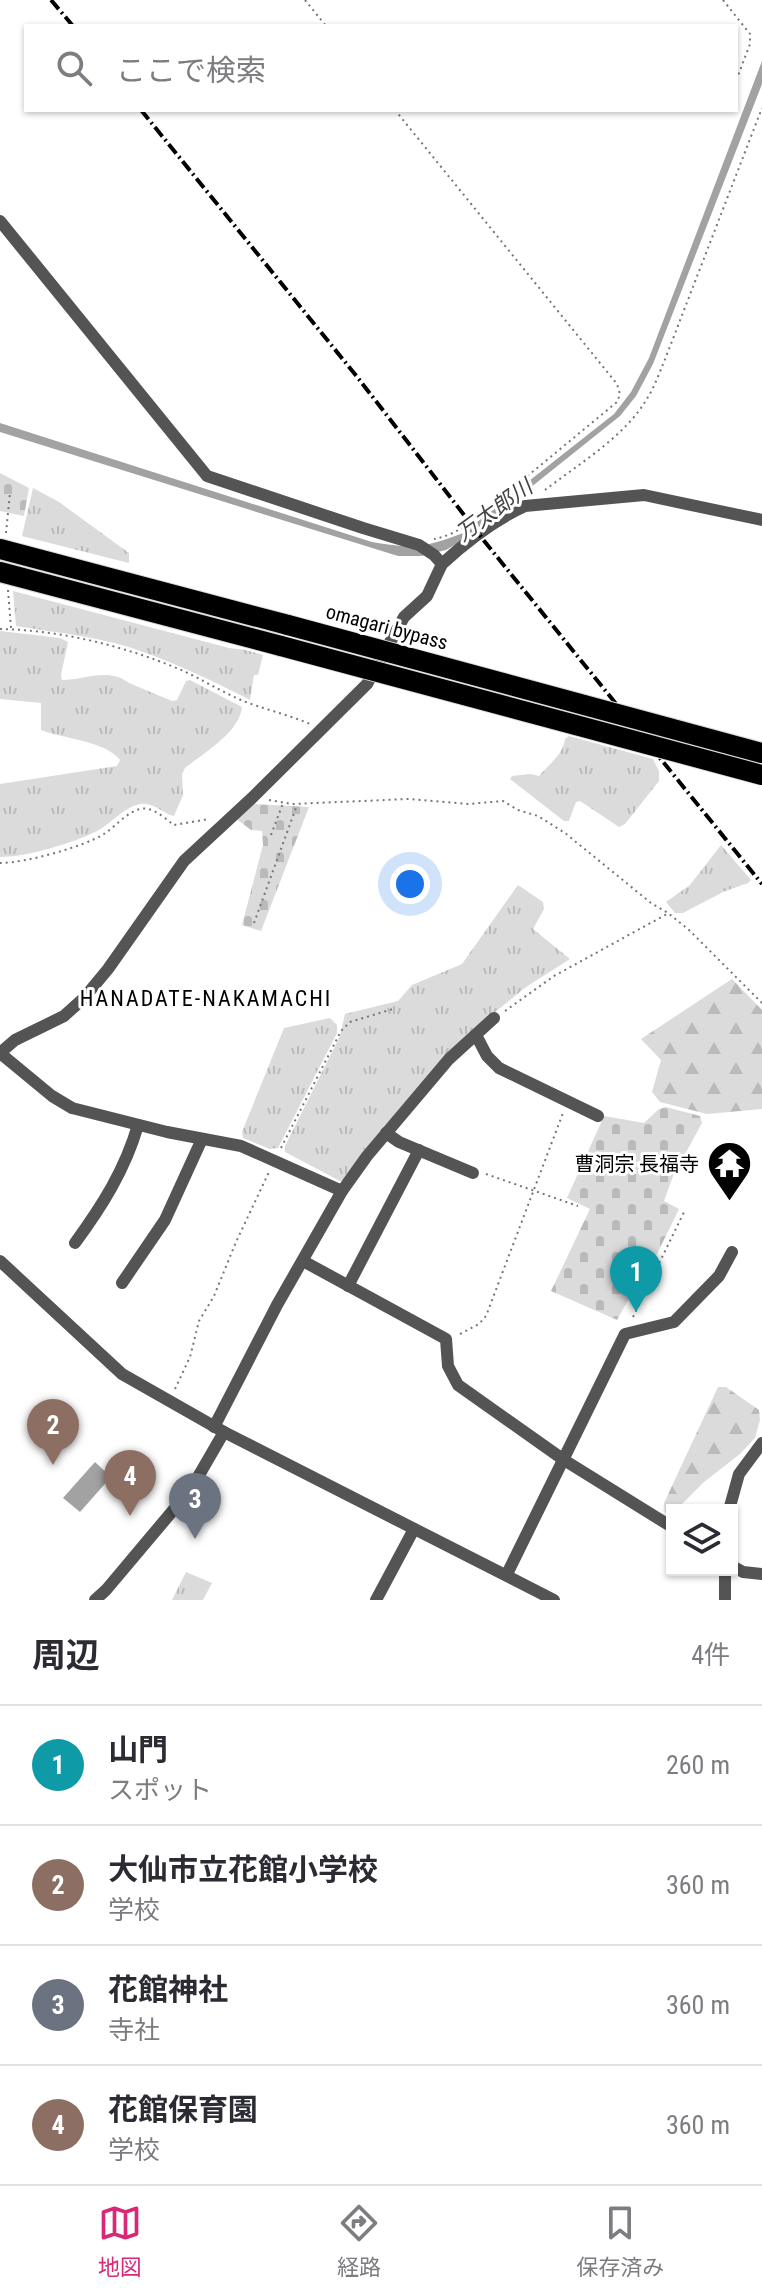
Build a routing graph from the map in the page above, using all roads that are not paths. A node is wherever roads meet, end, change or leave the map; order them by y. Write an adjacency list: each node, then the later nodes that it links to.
1 (0, 221): 4 (street)
2 (762, 520): 4 (street)
3 (3, 541): 6 (highway, omagari bypass, bridge)
4 (438, 559): 10 (street)
5 (4, 581): 7 (highway, bridge)
6 (762, 753)
7 (762, 775)
8 (494, 1018): 9 (street)
9 (476, 1035): 11 (street); 13 (street)
10 (0, 1053): 12 (street)
11 (598, 1116)
12 (138, 1125): 14 (street); 18 (street)
13 (386, 1133): 15 (street); 17 (street)
14 (202, 1139): 17 (street); 22 (street)
15 (419, 1150): 16 (street); 23 (street)
16 (473, 1173)
17 (342, 1191): 21 (street)
18 (75, 1243)
19 (732, 1252): 26 (street)
20 (0, 1261): 24 (street)
21 (303, 1261): 23 (street); 24 (street)
22 (122, 1283)
23 (348, 1286): 26 (street)
24 (219, 1429): 29 (street); 34 (street)
25 (762, 1443): 27 (street)
26 (564, 1460): 28 (street); 31 (street)
27 (731, 1504)
28 (666, 1523)
29 (414, 1529): 31 (street); 35 (street)
30 (738, 1569): 32 (street)
31 (507, 1574): 36 (street)
32 (762, 1574)
33 (725, 1576): 37 (street)
34 (95, 1600)
35 (376, 1600)
36 (554, 1600)
37 (725, 1600)

